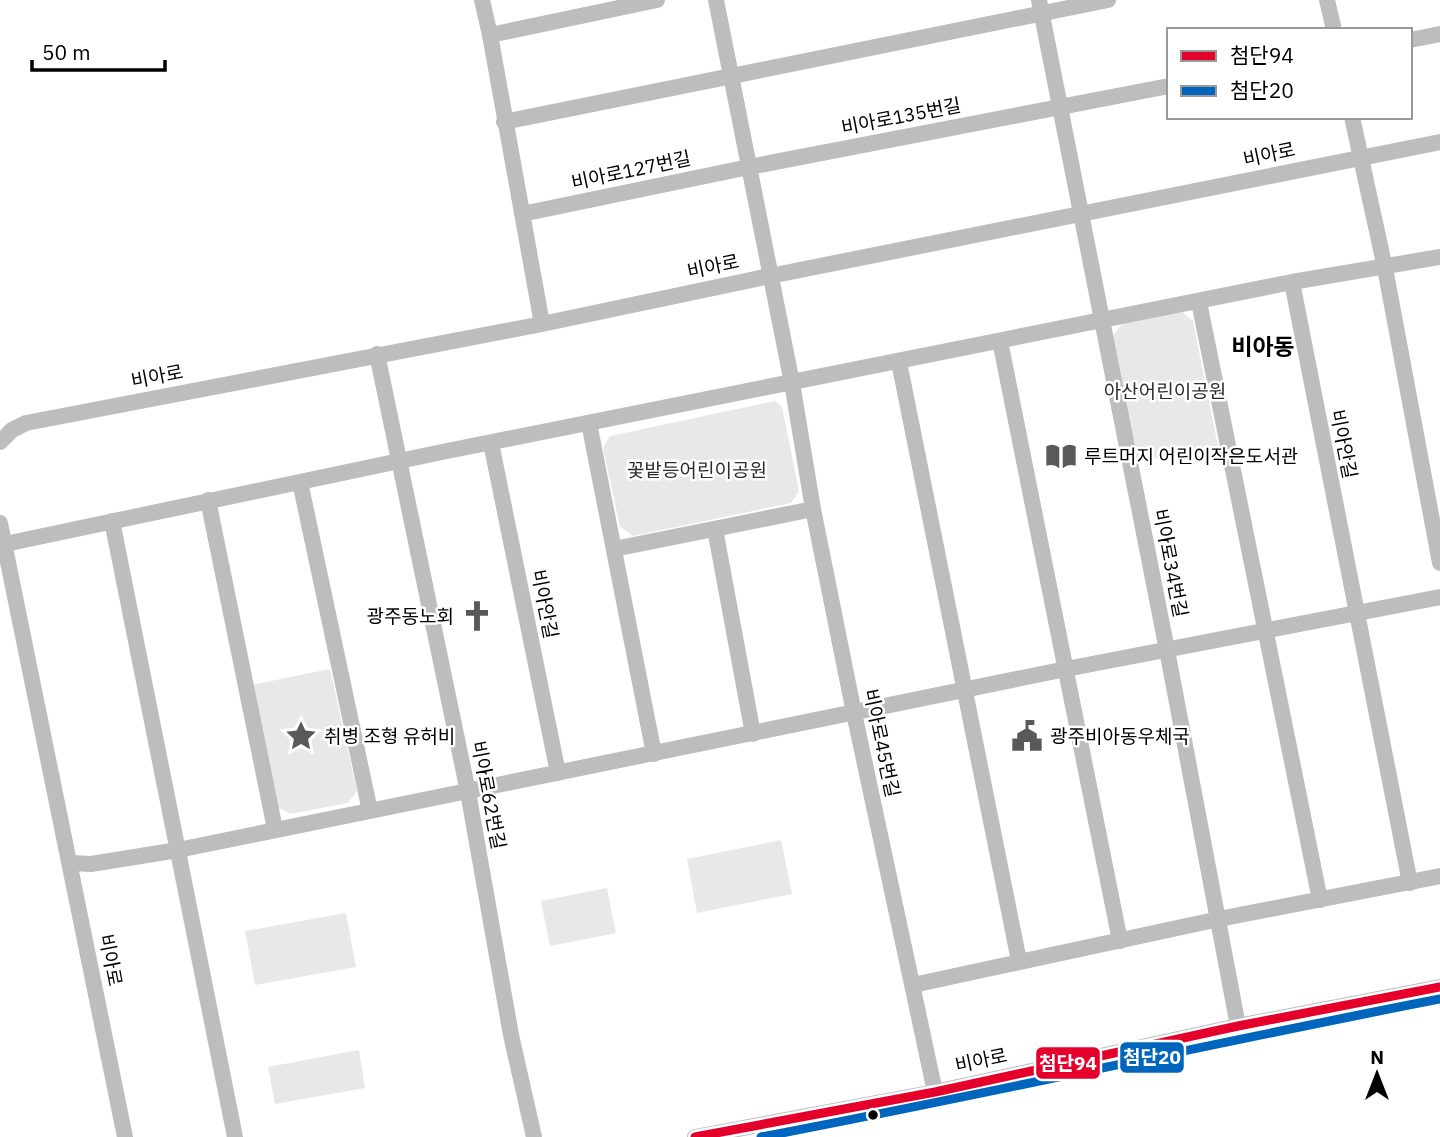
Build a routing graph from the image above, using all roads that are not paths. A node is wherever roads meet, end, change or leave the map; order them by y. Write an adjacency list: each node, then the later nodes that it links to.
1 (482, 0): 9 (street)
2 (657, 0): 9 (street)
3 (716, 0): 11 (street)
4 (1108, 0): 6 (street)
5 (1327, 0): 7 (street)
6 (1040, 7): 11 (street); 13 (street, 비아로34번길)
7 (1334, 28)
8 (1440, 34): 10 (street)
9 (490, 35): 15 (street)
10 (1412, 40)
11 (732, 78): 15 (street); 18 (street)
12 (1167, 86): 13 (street, 비아로135번길)
13 (1061, 106): 18 (street, 비아로135번길); 20 (street, 비아로34번길)
14 (1352, 119): 17 (street)
15 (505, 122): 19 (street)
16 (1440, 142): 17 (street, 비아로)
17 (1361, 157): 20 (street, 비아로); 22 (street)
18 (749, 167): 19 (street, 비아로127번길); 23 (street)
19 (522, 214): 27 (street)
20 (1081, 215): 23 (street, 비아로); 26 (street, 비아로34번길)
21 (1440, 257): 22 (street)
22 (1385, 268): 24 (street); 44 (street)
23 (770, 276): 27 (street, 비아로); 31 (street, 비아로45번길)
24 (1292, 282): 25 (street); 46 (street, 비아안길)
25 (1199, 302): 26 (street); 47 (street)
26 (1101, 321): 28 (street); 48 (street, 비아로34번길)
27 (542, 324): 29 (street, 비아로)
28 (1000, 341): 30 (street); 49 (street)
29 (377, 354): 33 (street, 비아로); 35 (street, 비아로62번길)
30 (900, 362): 31 (street); 50 (street)
31 (792, 383): 32 (street); 38 (street, 비아로45번길)
32 (589, 423): 34 (street); 43 (street)
33 (0, 442)
34 (491, 443): 35 (street); 54 (street, 비아안길)
35 (399, 461): 36 (street); 55 (street, 비아로62번길)
36 (300, 482): 37 (street); 56 (street)
37 (208, 500): 39 (street); 57 (street)
38 (813, 509): 41 (street); 51 (street, 비아로45번길)
39 (112, 521): 42 (street); 58 (street)
40 (0, 523): 42 (street, 비아로)
41 (715, 529): 43 (street); 52 (street)
42 (5, 544): 59 (street, 비아로)
43 (614, 549): 53 (street)
44 (1440, 563)
45 (1440, 597): 46 (street)
46 (1356, 614): 47 (street); 61 (street, 비아안길)
47 (1264, 631): 48 (street); 62 (street)
48 (1167, 650): 49 (street); 63 (street, 비아로34번길)
49 (1066, 669): 50 (street); 64 (street)
50 (966, 690): 51 (street); 65 (street)
51 (854, 713): 52 (street); 66 (street, 비아로45번길)
52 (753, 734): 53 (street)
53 (654, 754): 54 (street)
54 (558, 773): 55 (street)
55 (468, 792): 56 (street); 72 (street, 비아로62번길)
56 (370, 811): 57 (street)
57 (275, 829): 58 (street)
58 (178, 850): 59 (street); 71 (street)
59 (71, 863): 70 (street, 비아로)
60 (1440, 876): 61 (street)
61 (1410, 883): 62 (street)
62 (1320, 900): 63 (street)
63 (1219, 919): 64 (street); 68 (street, 비아로34번길)
64 (1120, 941): 65 (street)
65 (1019, 961): 66 (street)
66 (912, 985): 69 (street, 비아로45번길)
67 (1440, 987): 68 (street, 비아로)
68 (1238, 1026): 69 (street, 비아로)
69 (935, 1092): 73 (street, 비아로)
70 (125, 1137)
71 (235, 1137)
72 (534, 1137)
73 (695, 1137)

